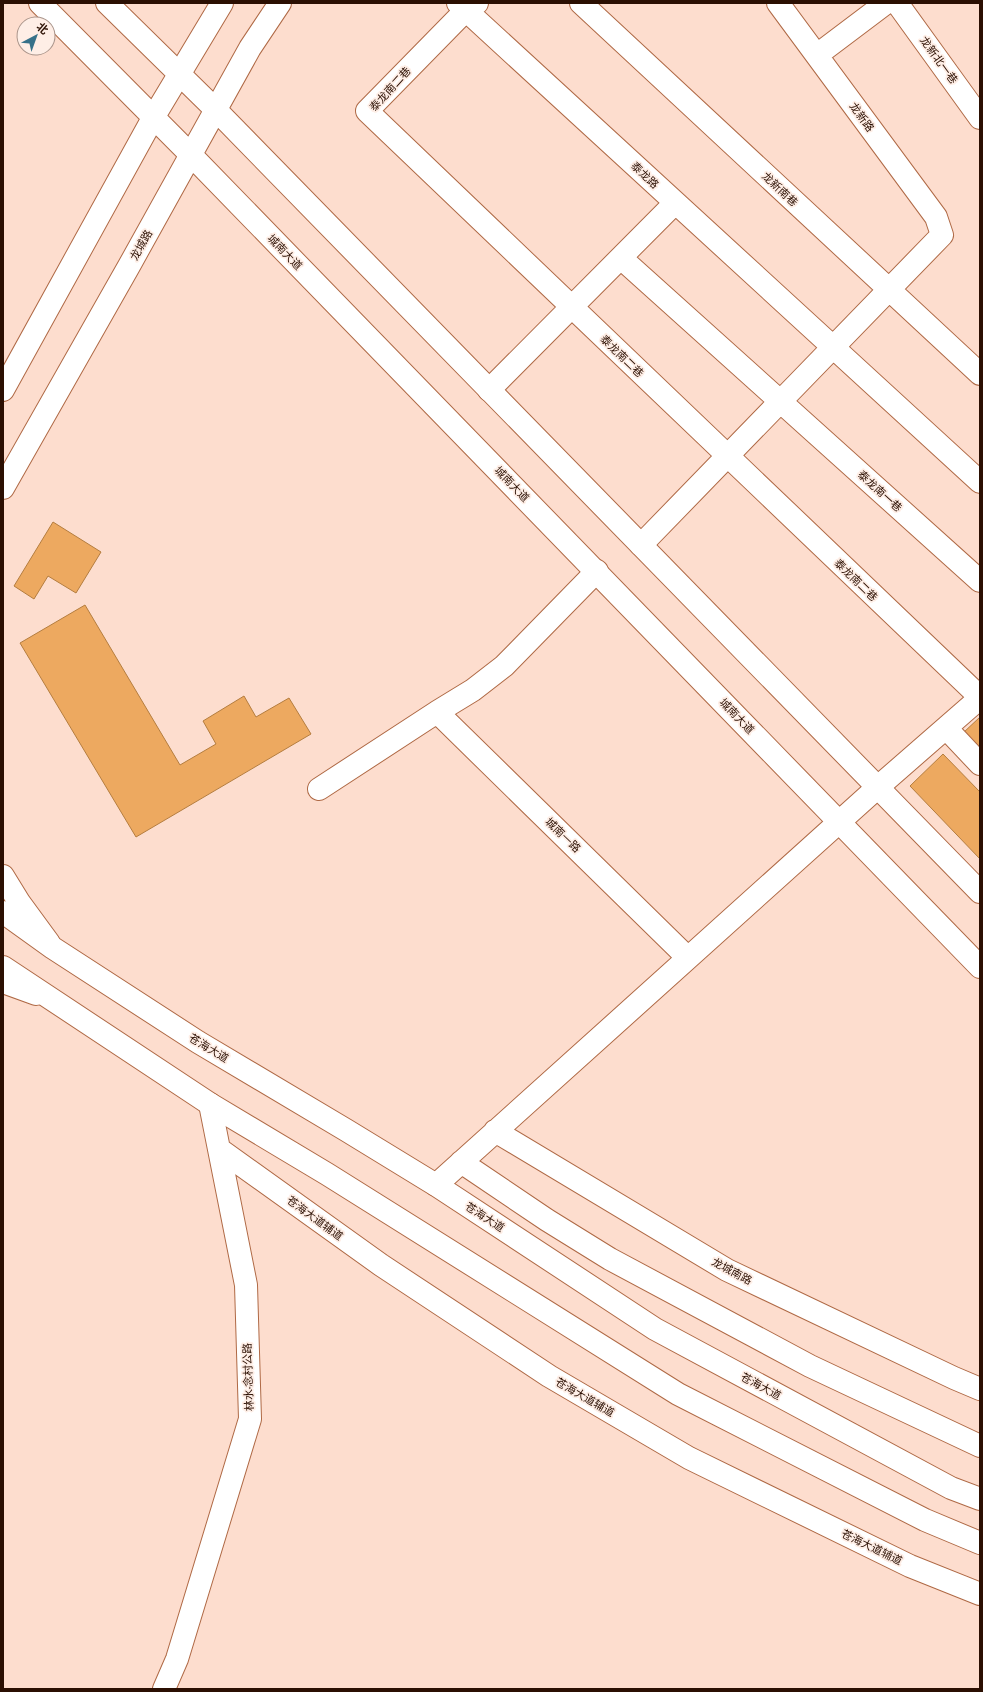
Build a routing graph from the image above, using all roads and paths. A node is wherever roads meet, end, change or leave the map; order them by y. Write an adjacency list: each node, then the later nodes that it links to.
1 (40, 3): 13 (main road, 城南大道)
2 (107, 3): 11 (main road)
3 (222, 3): 11 (main road)
4 (280, 3): 12 (main road, 龙城路)
5 (582, 3): 18 (main road, 龙新南巷)
6 (778, 3): 10 (main road, 龙新路)
7 (886, 3): 10 (main road)
8 (897, 3): 14 (main road, 龙新北一巷)
9 (467, 5): 16 (main road, 泰龙路); 19 (main road, 泰龙南二巷)
10 (817, 55): 18 (main road, 龙新路)
11 (179, 75): 12 (main road); 13 (main road)
12 (216, 110): 15 (main road, 龙城路); 23 (main road)
13 (154, 118): 15 (main road, 城南大道); 22 (main road)
14 (980, 118)
15 (191, 154): 27 (main road, 龙城路); 29 (main road, 城南大道)
16 (675, 203): 17 (main road); 20 (main road, 泰龙路)
17 (621, 258): 19 (main road); 24 (main road, 泰龙南一巷)
18 (888, 290): 20 (main road); 21 (main road, 龙新南巷)
19 (572, 308): 23 (main road); 25 (main road, 泰龙南二巷)
20 (833, 346): 24 (main road); 26 (main road, 泰龙路)
21 (980, 374)
22 (3, 390)
23 (489, 390): 28 (main road)
24 (780, 401): 25 (main road); 30 (main road, 泰龙南一巷)
25 (726, 456): 28 (main road); 31 (main road, 泰龙南二巷)
26 (980, 482)
27 (3, 488)
28 (640, 545): 35 (main road)
29 (597, 571): 32 (main road); 37 (main road, 城南大道)
30 (980, 581)
31 (980, 697): 33 (main road)
32 (437, 712): 36 (main road); 42 (main road, 城南一路)
33 (946, 728): 34 (main road); 35 (main road)
34 (980, 764)
35 (878, 787): 37 (main road); 39 (main road)
36 (319, 789)
37 (841, 822): 42 (main road); 44 (main road, 城南大道)
38 (3, 876): 41 (main road)
39 (980, 892)
40 (3, 912): 41 (main road, 苍海大道)
41 (53, 948): 51 (main road, 苍海大道)
42 (688, 958): 48 (main road)
43 (3, 966): 46 (main road)
44 (980, 967)
45 (3, 982): 46 (main road)
46 (58, 1002): 47 (main road)
47 (210, 1104): 49 (main road, 林水-念村公路); 55 (main road)
48 (495, 1131): 50 (main road); 52 (main road, 龙城南路)
49 (219, 1149): 56 (main road, 苍海大道辅道); 57 (main road, 林水-念村公路)
50 (461, 1162): 51 (main road); 53 (main road)
51 (436, 1185): 54 (main road, 苍海大道)
52 (980, 1389)
53 (980, 1446)
54 (980, 1499)
55 (980, 1543)
56 (980, 1594)
57 (164, 1689)

